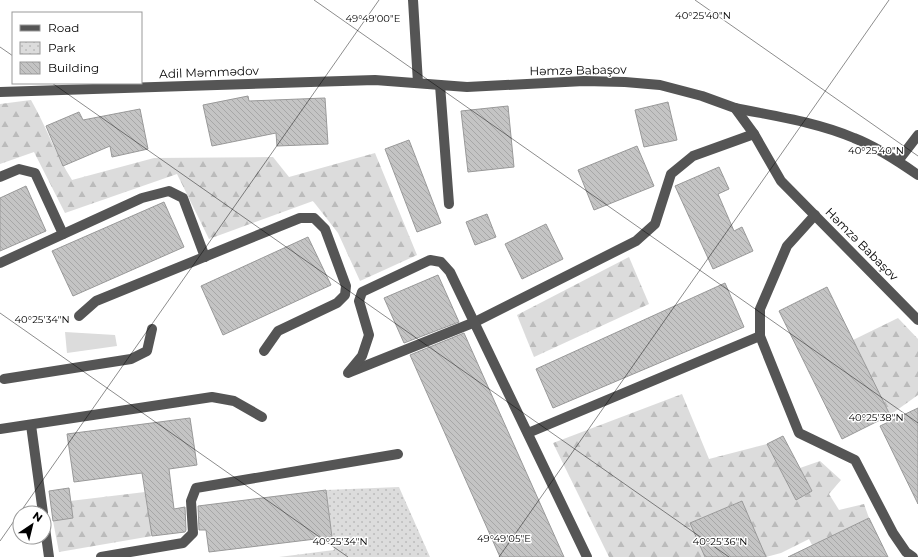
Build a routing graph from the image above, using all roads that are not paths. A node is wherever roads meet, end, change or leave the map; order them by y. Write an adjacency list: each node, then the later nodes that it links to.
1 (414, 0): 2 (street)
2 (418, 83): 3 (street, Həmzə Babaşov); 4 (street, Adil Məmmədov)
3 (440, 85): 5 (street, Həmzə Babaşov); 11 (street)
4 (0, 92)
5 (735, 108): 6 (street, Həmzə Babaşov); 8 (street, Həmzə Babaşov)
6 (754, 134): 12 (street, Həmzə Babaşov); 18 (street)
7 (918, 135): 8 (street)
8 (898, 161): 9 (street, Həmzə Babaşov)
9 (918, 175)
10 (0, 177): 13 (street)
11 (449, 204)
12 (815, 215): 17 (street, Həmzə Babaşov); 20 (street)
13 (62, 234): 14 (street); 15 (street)
14 (205, 257): 16 (street); 21 (street)
15 (0, 263)
16 (79, 316)
17 (918, 320)
18 (475, 322): 18 (street); 26 (street)
19 (152, 329): 22 (street)
20 (760, 336): 26 (street); 33 (street)
21 (264, 351)
22 (4, 379)
23 (262, 418): 24 (street)
24 (30, 425): 25 (street); 28 (street)
25 (0, 429)
26 (528, 433): 32 (street)
27 (398, 454): 31 (street)
28 (42, 505)
29 (47, 545): 30 (street)
30 (49, 557)
31 (101, 557)
32 (587, 557)
33 (913, 557)

